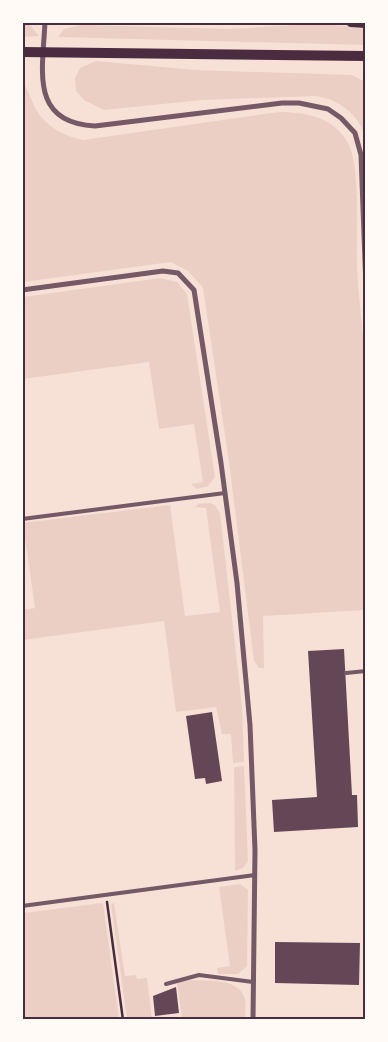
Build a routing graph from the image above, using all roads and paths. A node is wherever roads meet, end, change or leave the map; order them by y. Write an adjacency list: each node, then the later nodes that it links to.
1 (45, 22): 5 (street)
2 (352, 22): 3 (main road)
3 (366, 23)
4 (22, 52): 5 (main road)
5 (44, 52): 6 (main road); 7 (street)
6 (366, 56)
7 (366, 286)
8 (22, 290): 9 (street)
9 (225, 493): 10 (lane); 13 (street)
10 (22, 520)
11 (366, 671): 12 (lane)
12 (346, 673)
13 (255, 875): 14 (lane); 16 (street)
14 (106, 894): 15 (lane); 18 (path)
15 (22, 906)
16 (253, 982): 17 (lane); 19 (street)
17 (166, 984)
18 (123, 1020)
19 (253, 1020)

